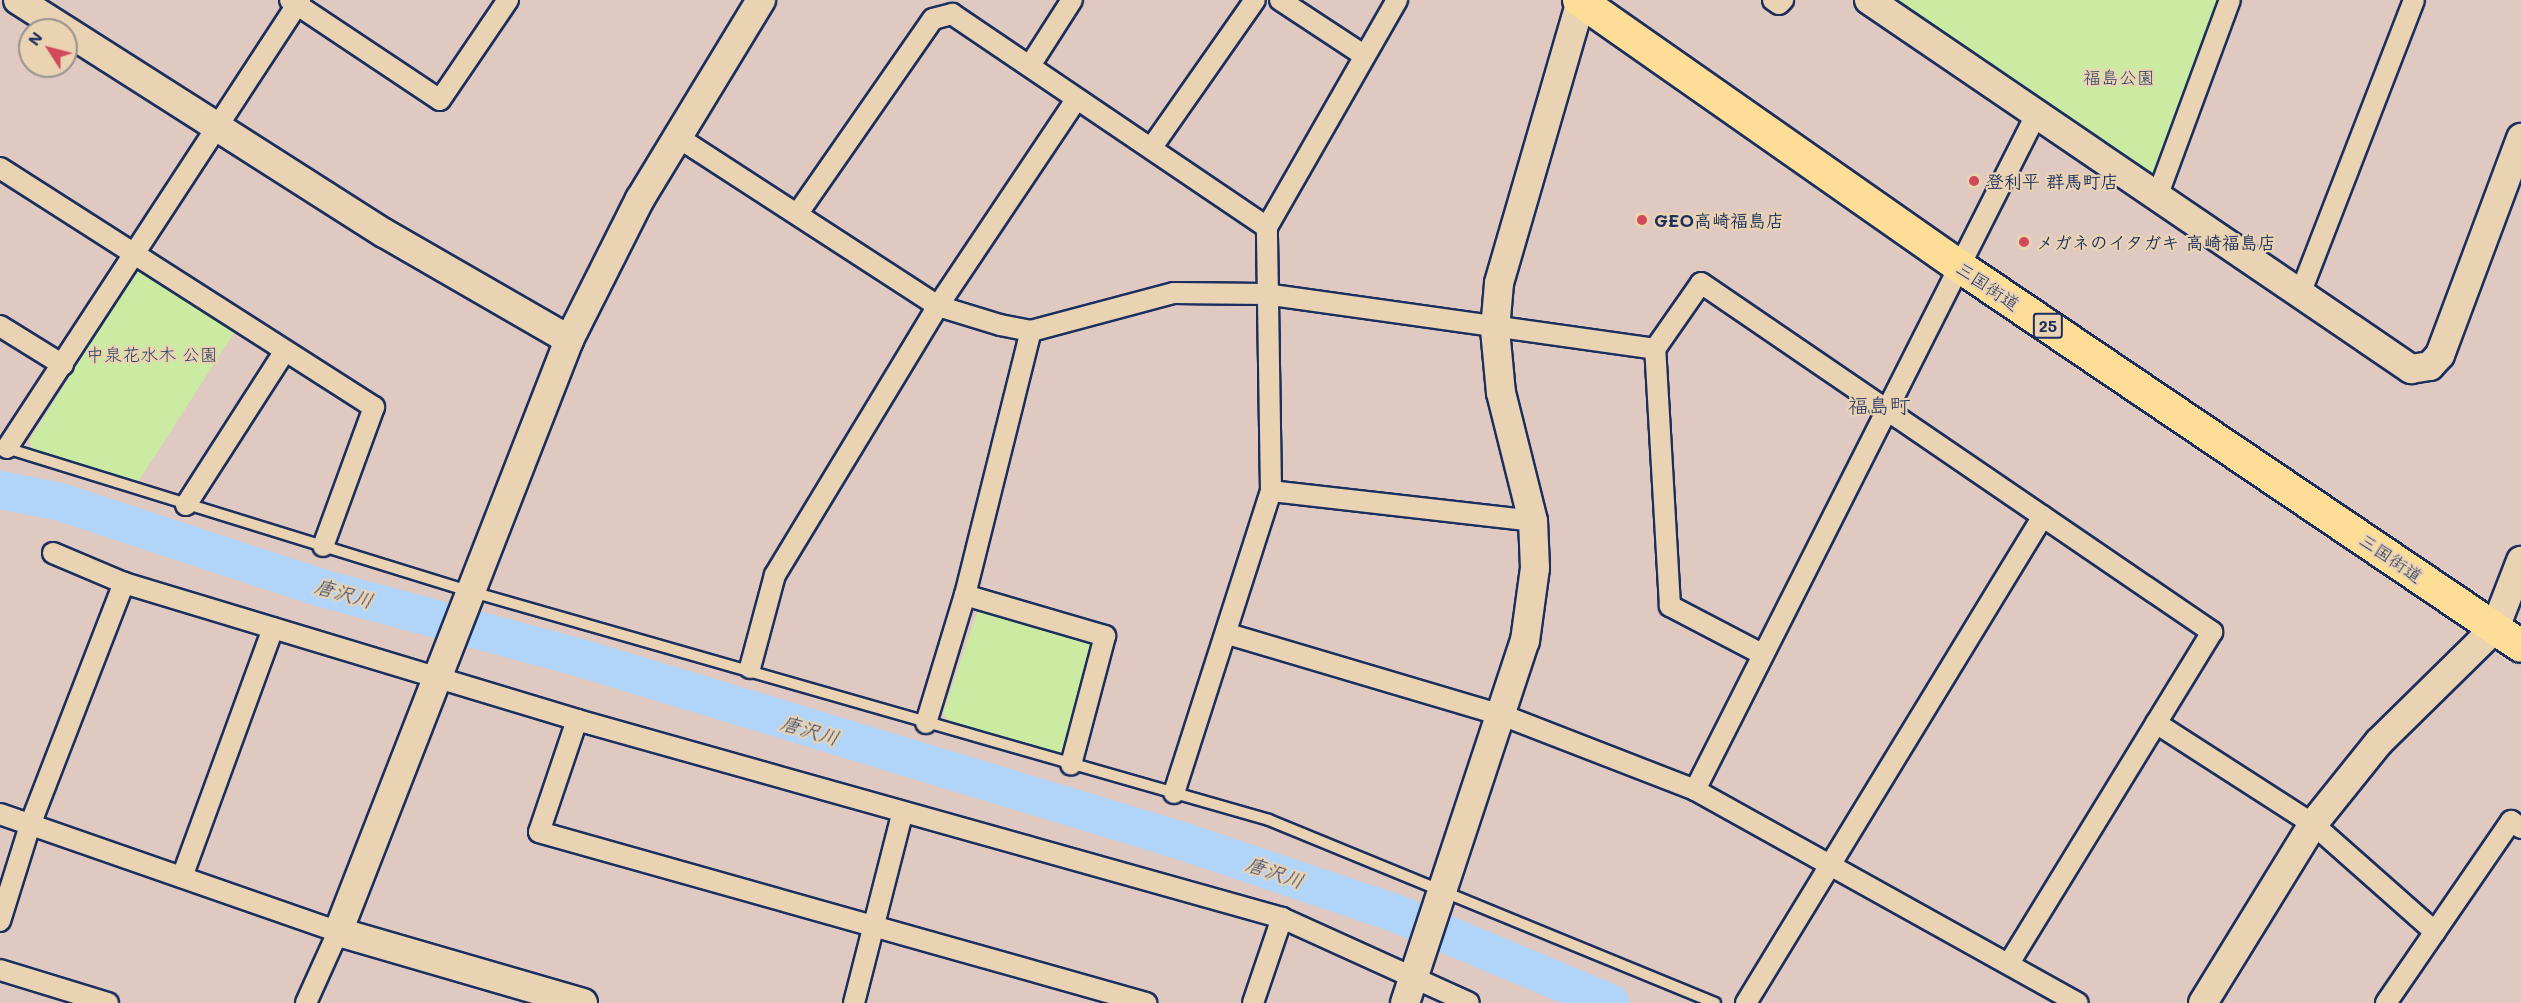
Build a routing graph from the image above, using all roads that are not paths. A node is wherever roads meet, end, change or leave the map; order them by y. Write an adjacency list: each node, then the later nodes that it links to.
1 (18, 0): 19 (street)
2 (508, 0): 14 (street)
3 (762, 0): 20 (street)
4 (1072, 0): 16 (street)
5 (1255, 0): 22 (street)
6 (1280, 0): 15 (street)
7 (1397, 0): 15 (street)
8 (1580, 0): 28 (main road, 三国街道 / 25); 33 (street)
9 (1773, 0): 10 (street)
10 (1783, 0)
11 (1869, 0): 18 (street)
12 (2230, 0): 24 (street)
13 (2414, 0): 30 (street)
14 (296, 2): 19 (street)
15 (1362, 54): 26 (street)
16 (1031, 64): 17 (street); 25 (street)
17 (1076, 100): 22 (street); 31 (street)
18 (2036, 115): 24 (street); 28 (street)
19 (215, 123): 27 (street); 35 (street)
20 (676, 136): 25 (street); 35 (street)
21 (2521, 138): 30 (street)
22 (1152, 147): 26 (street)
23 (0, 168): 27 (street)
24 (2157, 197): 30 (street)
25 (798, 213): 31 (street)
26 (1268, 227): 29 (street)
27 (135, 252): 37 (street); 38 (street)
28 (1959, 266): 39 (street); 52 (main road, 三国街道 / 25)
29 (1265, 294): 33 (street); 34 (street); 41 (street)
30 (2300, 294)
31 (938, 306): 34 (street); 56 (street)
32 (0, 326): 38 (street)
33 (1495, 330): 36 (street); 44 (street)
34 (1031, 331): 50 (street)
35 (569, 340): 49 (street)
36 (1655, 349): 39 (street); 55 (street)
37 (285, 351): 42 (street); 45 (street)
38 (63, 365): 40 (street)
39 (1887, 410): 43 (street); 55 (street)
40 (4, 447): 42 (lane)
41 (1271, 491): 44 (street); 53 (street)
42 (186, 505): 45 (lane)
43 (2043, 516): 61 (street); 70 (street)
44 (1533, 521): 58 (street)
45 (323, 546): 49 (lane)
46 (53, 553): 48 (street)
47 (2521, 561): 52 (street)
48 (124, 583): 51 (street); 68 (street)
49 (469, 591): 56 (lane); 57 (street)
50 (965, 595): 60 (street); 62 (street)
51 (273, 628): 57 (street); 71 (street)
52 (2495, 628): 54 (main road, 三国街道 / 25); 67 (street)
53 (1228, 634): 58 (street); 64 (street)
54 (2521, 646)
55 (1760, 653): 63 (street)
56 (750, 668): 60 (lane)
57 (434, 675): 59 (street); 76 (street)
58 (1502, 714): 63 (street); 72 (street)
59 (577, 720): 66 (street); 75 (street)
60 (926, 723): 62 (lane)
61 (2156, 723): 67 (street); 78 (street)
62 (1071, 765): 64 (lane)
63 (1695, 790): 70 (street)
64 (1174, 793): 72 (lane)
65 (0, 814): 68 (street)
66 (902, 814): 73 (street); 75 (street)
67 (2313, 824): 77 (street); 91 (street)
68 (30, 825): 71 (street); 74 (street)
69 (2521, 828): 77 (street)
70 (1827, 864): 78 (street); 89 (street)
71 (182, 877): 76 (street)
72 (1440, 891): 80 (street); 88 (lane)
73 (1282, 918): 80 (street); 86 (street)
74 (0, 921)
75 (876, 929): 84 (street); 85 (street)
76 (338, 932): 82 (street); 83 (street)
77 (2435, 932): 92 (street)
78 (2009, 963): 90 (street)
79 (0, 970): 81 (street)
80 (1411, 984): 87 (street)
81 (108, 1003)
82 (306, 1003)
83 (584, 1003)
84 (854, 1003)
85 (1146, 1003)
86 (1253, 1003)
87 (1469, 1003)
88 (1715, 1003)
89 (1746, 1003)
90 (2078, 1003)
91 (2203, 1003)
92 (2386, 1003)

